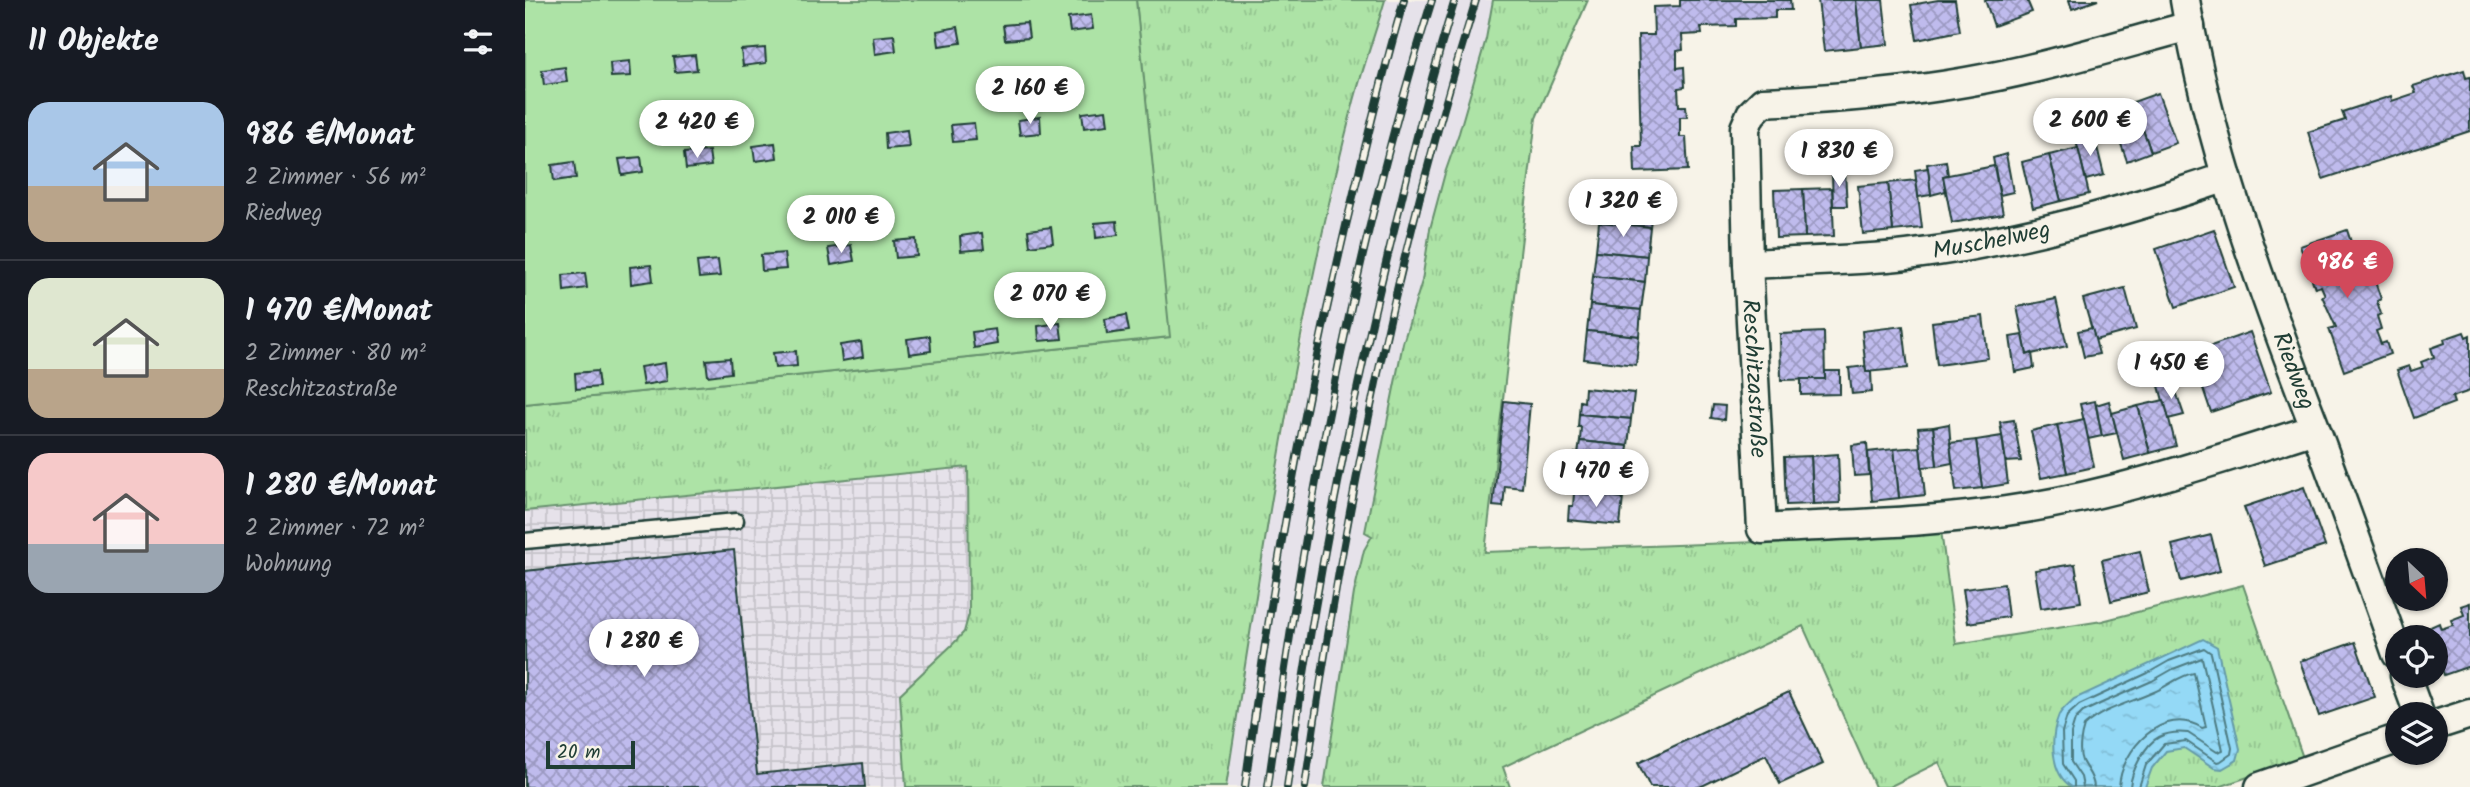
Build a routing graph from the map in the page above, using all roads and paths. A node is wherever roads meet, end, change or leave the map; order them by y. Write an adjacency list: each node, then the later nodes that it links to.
1 (2187, 13): 2 (street, Riedweg); 3 (street, Reschitzastraße)
2 (2227, 177): 3 (street, Muschelweg); 4 (street, Riedweg)
3 (1748, 264): 4 (street, Reschitzastraße)
4 (2315, 429): 7 (street, Riedweg)
5 (736, 521): 6 (lane)
6 (525, 541)
7 (2386, 625)
8 (2470, 714): 9 (street)
9 (2448, 721)
10 (2385, 743): 11 (street)
11 (2260, 787)

